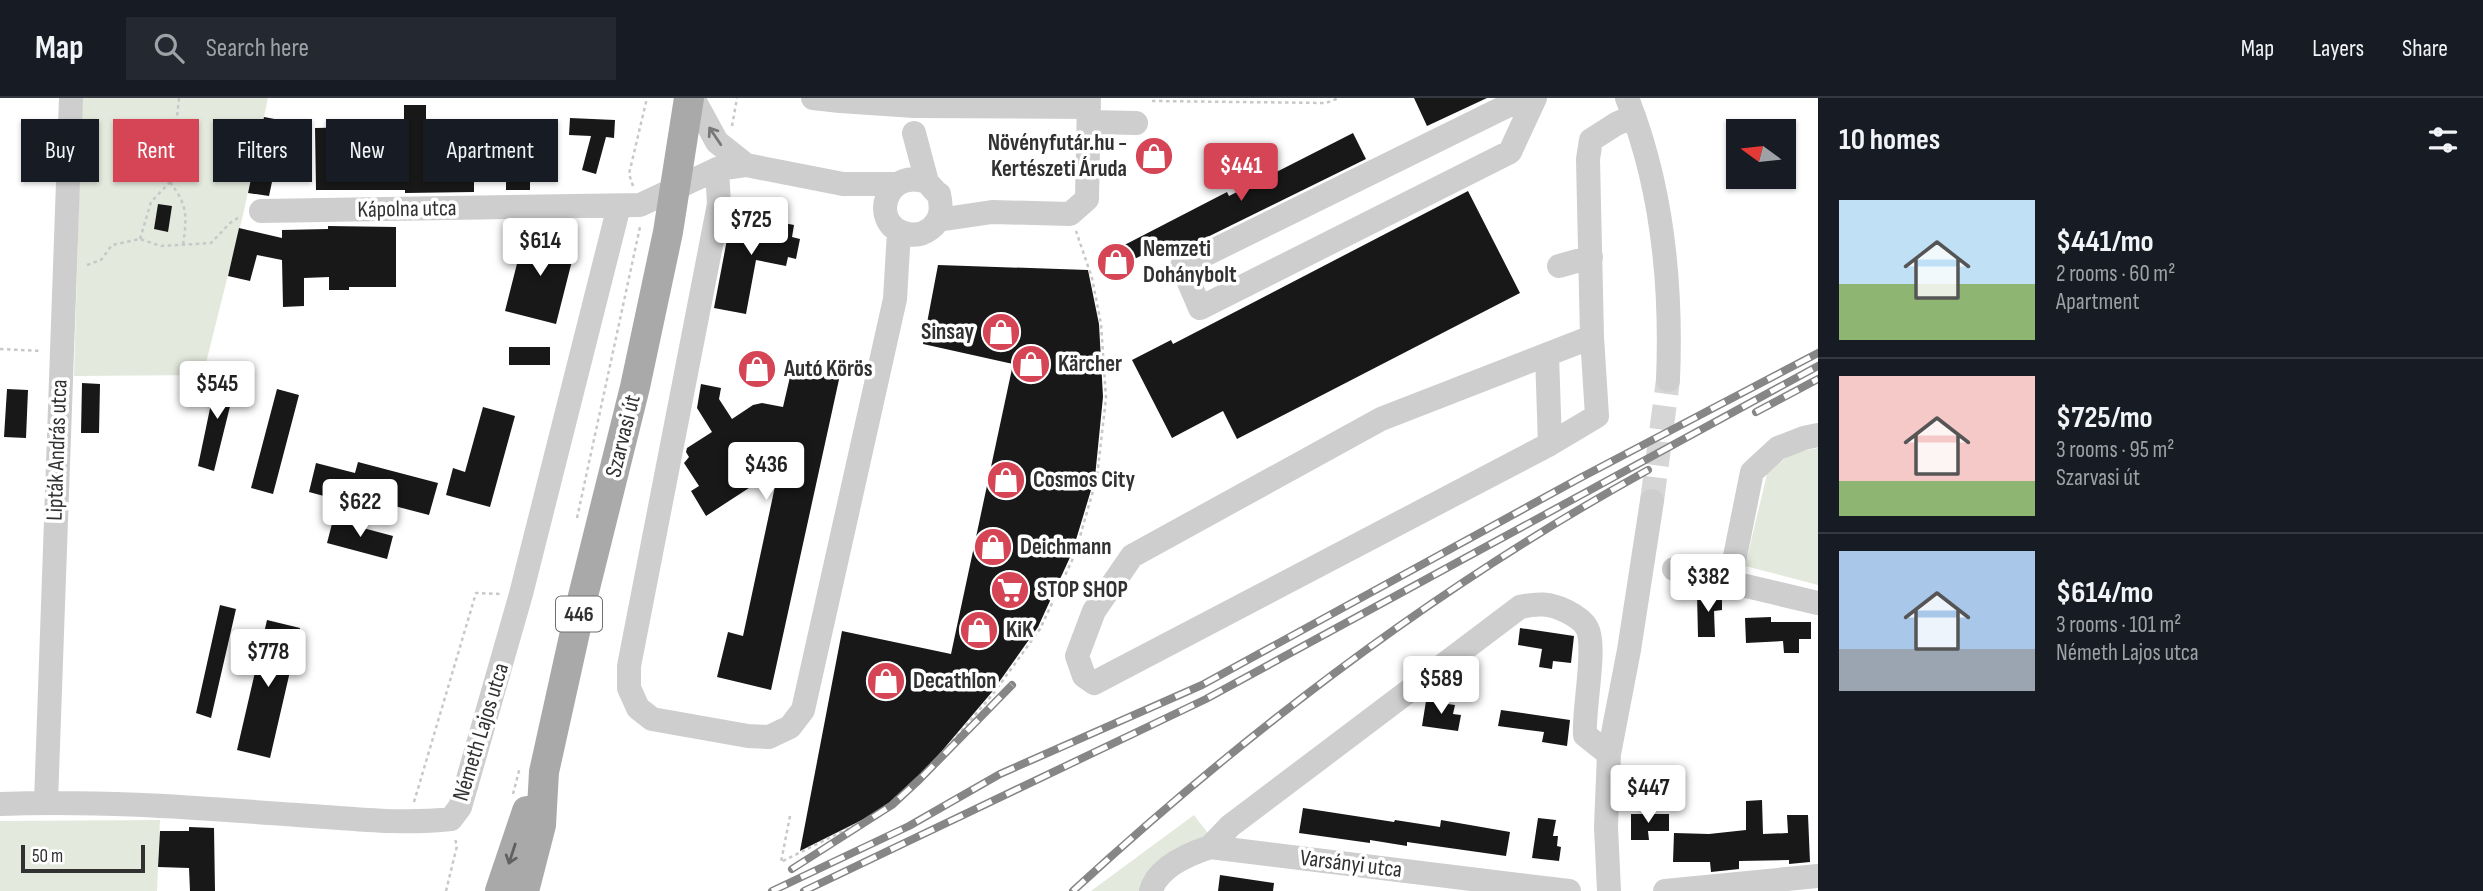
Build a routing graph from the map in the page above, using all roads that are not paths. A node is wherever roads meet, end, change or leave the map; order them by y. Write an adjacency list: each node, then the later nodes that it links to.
1 (71, 98): 32 (street, Lipták András utca)
2 (691, 98): 11 (street, one-way to 2); 13 (main road, Szarvasi út / 446)
3 (813, 98): 6 (street)
4 (1523, 98): 5 (street)
5 (1535, 98)
6 (840, 99): 7 (street)
7 (914, 102): 9 (street); 14 (street)
8 (1630, 107): 19 (street); 23 (street)
9 (1089, 109): 10 (street); 17 (street)
10 (1136, 123)
11 (746, 166): 12 (street, Kápolna utca); 14 (street)
12 (717, 169): 13 (street, Kápolna utca); 18 (street)
13 (675, 187): 15 (street, Kápolna utca); 31 (main road, Szarvasi út / 446)
14 (911, 189): 17 (street); 18 (street); 18 (street)
15 (629, 205): 16 (street, Kápolna utca); 32 (street, Németh Lajos utca)
16 (261, 211)
17 (992, 212): 18 (street)
18 (919, 228)
19 (1591, 257): 20 (street); 21 (street)
20 (1559, 266)
21 (1592, 337): 22 (street); 25 (street)
22 (1547, 355): 25 (street); 25 (street)
23 (1668, 380)
24 (1818, 435): 28 (street)
25 (1550, 444)
26 (1652, 501): 30 (street)
27 (1674, 569): 28 (street)
28 (1730, 581): 29 (street)
29 (1818, 603)
30 (1609, 754): 34 (street); 40 (street)
31 (533, 765): 36 (main road, Szarvasi út / 446, one-way to 36); 37 (main road, Szarvasi út / 446)
32 (46, 802): 33 (street, Németh Lajos utca)
33 (0, 804)
34 (1210, 847): 38 (street); 39 (street, Varsányi utca)
35 (1818, 876): 41 (street)
36 (500, 891)
37 (524, 891)
38 (1151, 891)
39 (1569, 891)
40 (1609, 891)
41 (1665, 891)

